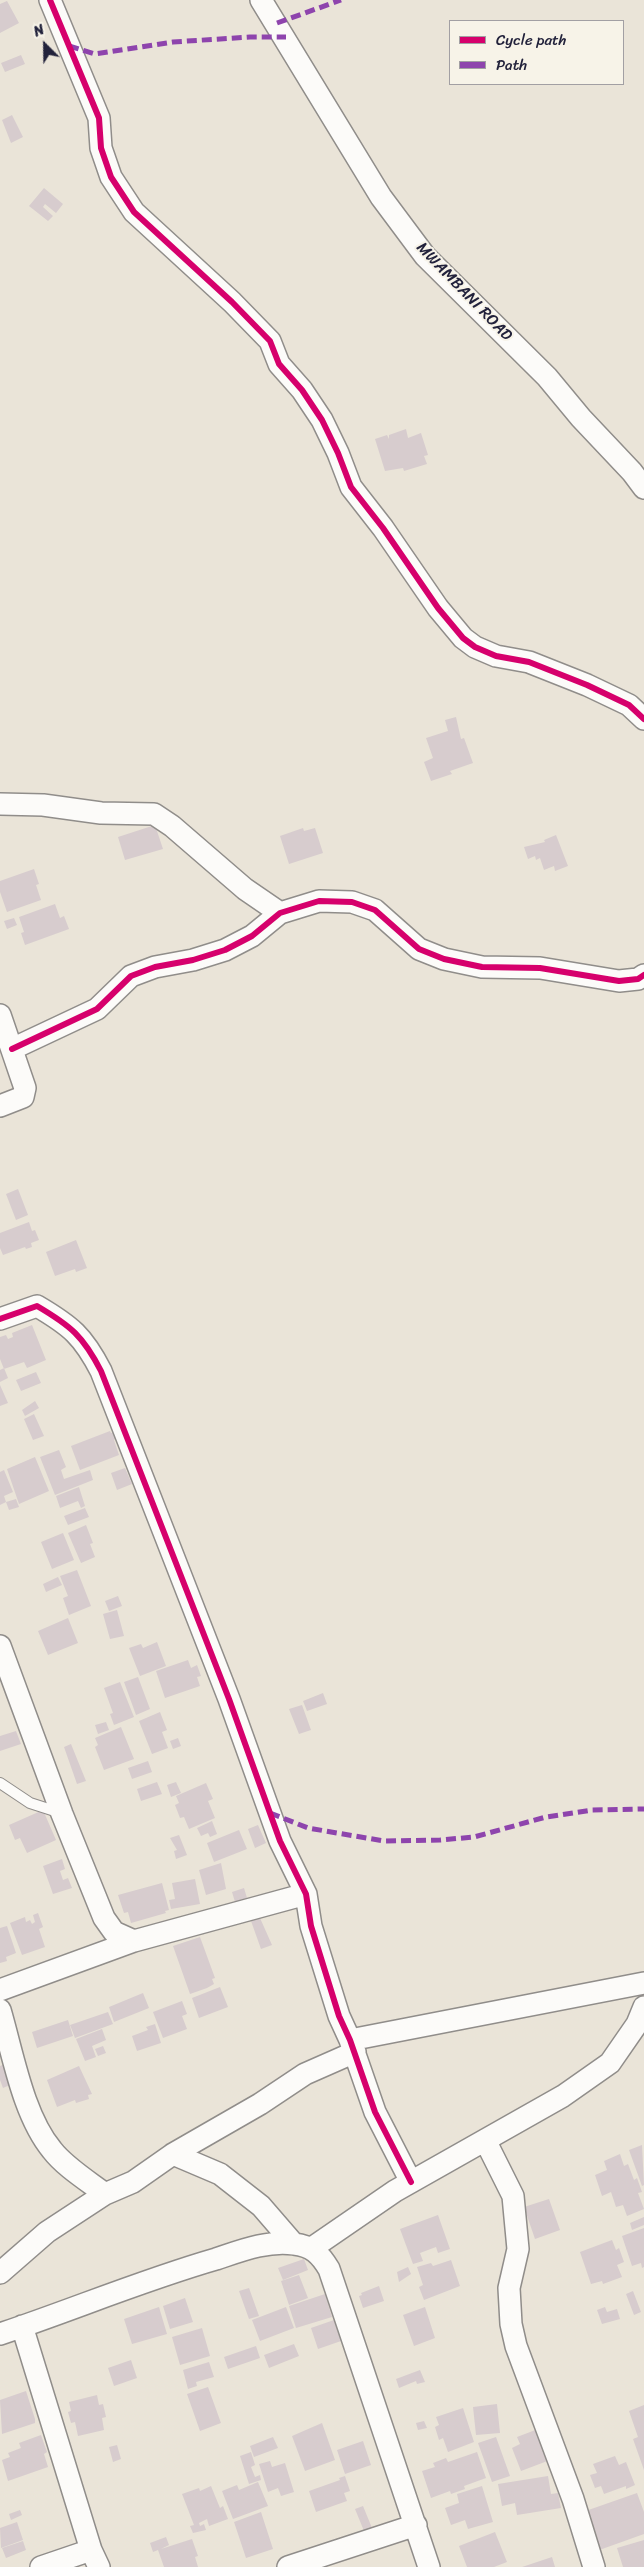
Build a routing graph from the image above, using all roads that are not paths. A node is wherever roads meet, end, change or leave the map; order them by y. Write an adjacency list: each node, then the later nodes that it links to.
1 (50, 0): 4 (street)
2 (261, 0): 3 (street, MWAMBANI ROAD)
3 (644, 488)
4 (644, 719)
5 (0, 804): 6 (street)
6 (280, 913): 7 (street); 9 (street)
7 (644, 975)
8 (0, 1015): 9 (street)
9 (12, 1049): 10 (street)
10 (0, 1106)
11 (0, 1318): 15 (street)
12 (0, 1646): 14 (street)
13 (0, 1783): 14 (lane)
14 (62, 1814): 16 (street)
15 (306, 1894): 16 (street); 21 (street)
16 (134, 1941): 18 (street)
17 (644, 1983): 21 (street)
18 (0, 1990)
19 (644, 2007): 22 (street)
20 (0, 2010): 25 (street)
21 (352, 2046): 23 (street); 24 (street)
22 (485, 2140): 24 (street); 35 (street)
23 (173, 2154): 25 (street); 26 (street)
24 (411, 2182): 26 (street)
25 (105, 2194): 27 (street)
26 (302, 2246): 28 (street); 30 (street)
27 (0, 2272)
28 (22, 2326): 29 (street); 31 (street)
29 (0, 2334)
30 (416, 2526): 33 (street); 34 (street)
31 (95, 2559): 32 (street)
32 (40, 2567)
33 (288, 2567)
34 (429, 2567)
35 (594, 2567)

